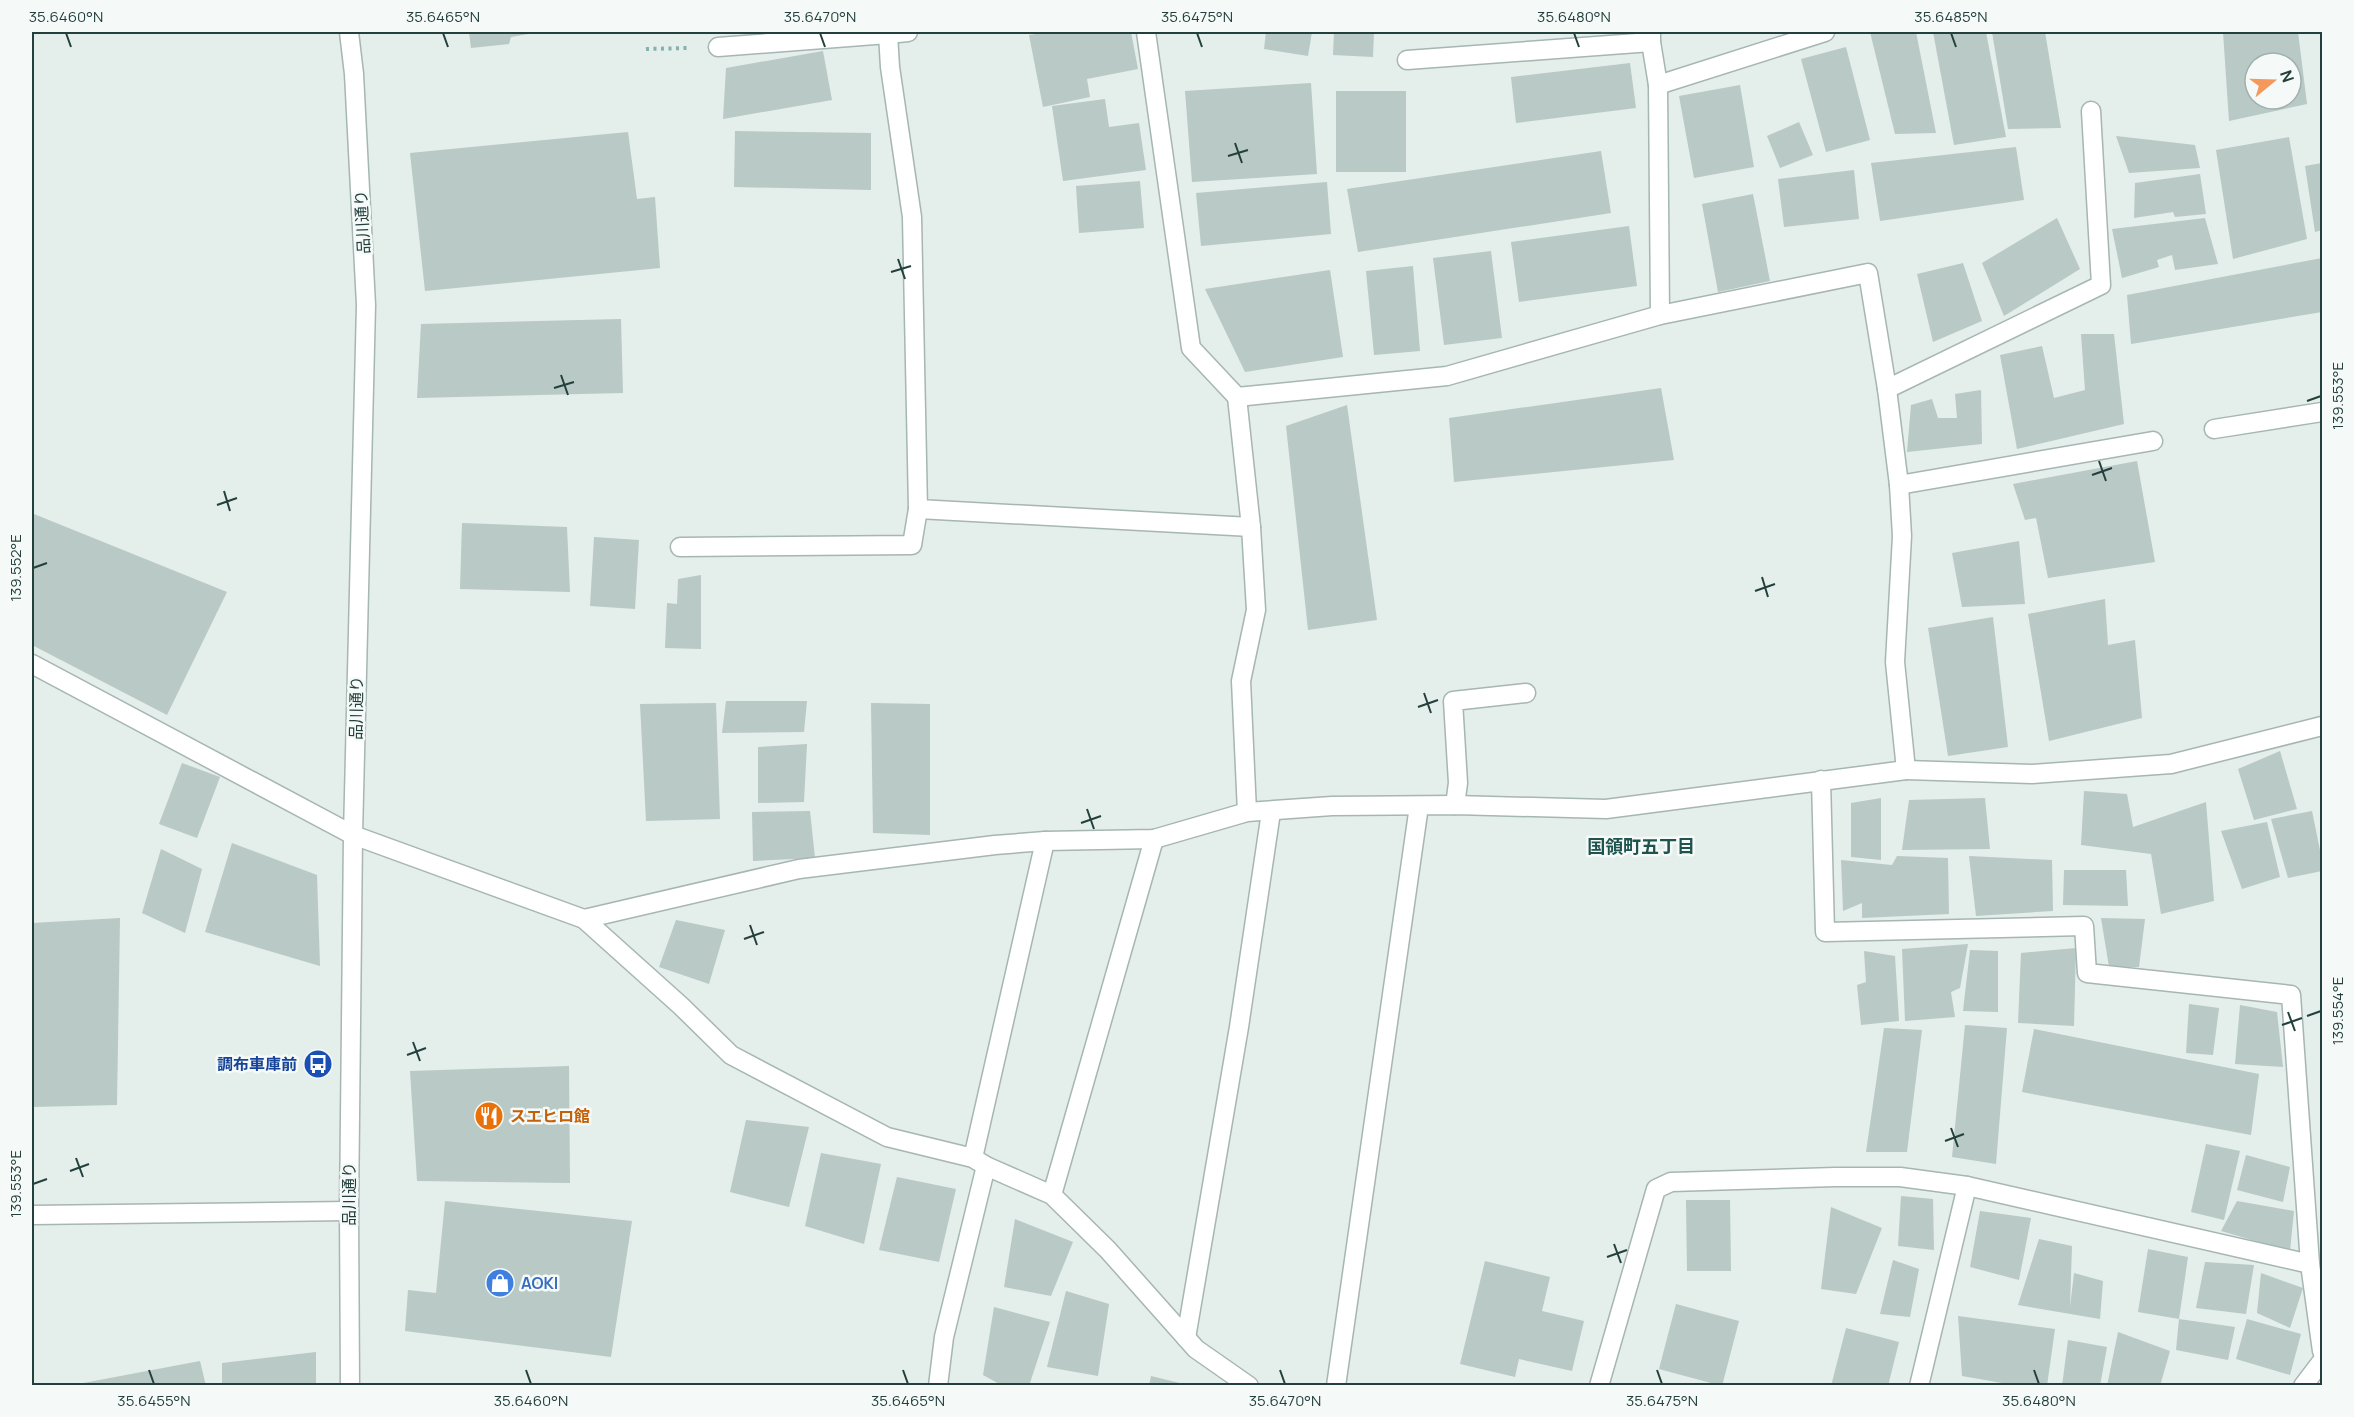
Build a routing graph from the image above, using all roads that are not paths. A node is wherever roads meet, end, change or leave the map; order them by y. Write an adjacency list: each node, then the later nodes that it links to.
1 (349, 32): 30 (street, 品川通り)
2 (908, 32): 5 (street)
3 (1146, 32): 13 (street)
4 (1818, 32): 9 (street)
5 (888, 34): 7 (street); 18 (street)
6 (1651, 37): 8 (street); 9 (street)
7 (718, 47)
8 (1407, 60)
9 (1658, 85): 11 (street)
10 (2091, 111): 12 (street)
11 (1660, 315): 12 (street); 13 (street)
12 (1887, 389): 17 (street)
13 (1237, 397): 19 (street)
14 (2322, 412): 15 (street)
15 (2214, 429)
16 (2153, 441): 17 (street)
17 (1899, 485): 24 (street)
18 (918, 509): 19 (street); 20 (street)
19 (1251, 527): 28 (street)
20 (680, 547)
21 (32, 664): 30 (street)
22 (1526, 693): 26 (street)
23 (2322, 726): 24 (street)
24 (1906, 770): 25 (street)
25 (1821, 780): 26 (street); 39 (street)
26 (1455, 805): 27 (street)
27 (1419, 806): 29 (street); 46 (street)
28 (1247, 812): 29 (street); 31 (street)
29 (1271, 812): 40 (street)
30 (353, 835): 33 (street); 37 (street, 品川通り)
31 (1154, 839): 32 (street); 36 (street)
32 (1046, 841): 33 (street); 34 (street)
33 (584, 919): 34 (street)
34 (980, 1162): 36 (street); 44 (street)
35 (1967, 1186): 39 (street); 47 (street); 48 (street)
36 (1052, 1195): 40 (street)
37 (349, 1212): 38 (street); 43 (street, 品川通り)
38 (32, 1215)
39 (2310, 1264): 41 (street)
40 (1186, 1338): 45 (street)
41 (2322, 1351)
42 (2322, 1362): 49 (street)
43 (350, 1386)
44 (938, 1386)
45 (1250, 1386)
46 (1336, 1386)
47 (1599, 1386)
48 (1919, 1386)
49 (2303, 1386)

